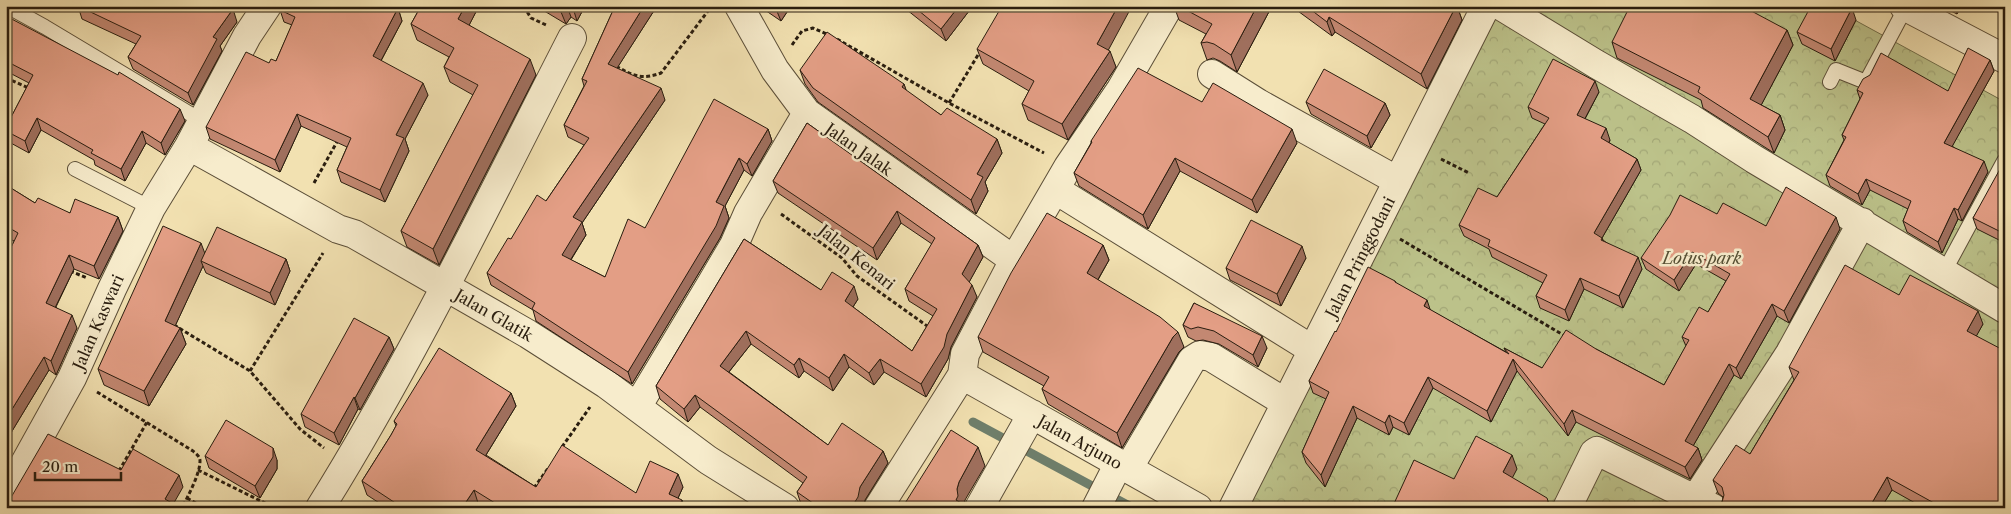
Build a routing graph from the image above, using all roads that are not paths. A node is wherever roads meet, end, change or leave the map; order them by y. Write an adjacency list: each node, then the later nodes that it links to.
1 (7, 6): 13 (lane)
2 (267, 6): 13 (street, Jalan Kaswari)
3 (739, 6): 12 (street, Jalan Jalak)
4 (1169, 6): 17 (street)
5 (1486, 6): 18 (street, Jalan Pringgodani)
6 (1501, 6): 20 (street)
7 (1911, 8): 9 (street); 11 (lane)
8 (572, 38): 23 (street)
9 (2005, 59)
10 (1212, 74): 18 (street)
11 (1830, 82)
12 (807, 113): 21 (street, Jalan Jalak); 28 (street)
13 (202, 121): 14 (street, Jalan Kaswari)
14 (189, 146): 19 (street, Jalan Kaswari); 23 (street, Jalan Glatik)
15 (2004, 161): 22 (lane)
16 (75, 169): 19 (lane)
17 (1062, 178): 21 (street); 25 (street)
18 (1398, 181): 25 (street, Jalan Pringgodani)
19 (151, 208): 31 (street, Jalan Kaswari)
20 (1862, 222): 22 (street); 32 (street)
21 (1014, 260): 26 (street)
22 (1944, 272): 24 (street)
23 (445, 286): 28 (street, Jalan Glatik); 33 (street)
24 (2005, 309)
25 (1313, 350): 27 (street, Jalan Pringgodani)
26 (963, 365): 29 (street, Jalan Arjuno); 35 (street)
27 (1286, 403): 30 (street); 39 (street, Jalan Pringgodani)
28 (637, 407): 34 (street, Jalan Glatik)
29 (1032, 414): 30 (street, Jalan Arjuno); 36 (street)
30 (1124, 466): 37 (street); 38 (street, Jalan Arjuno)
31 (6, 497)
32 (1705, 503): 40 (street)
33 (320, 508)
34 (785, 508)
35 (878, 508)
36 (979, 508)
37 (1096, 508)
38 (1198, 508)
39 (1233, 508)
40 (1567, 508)

